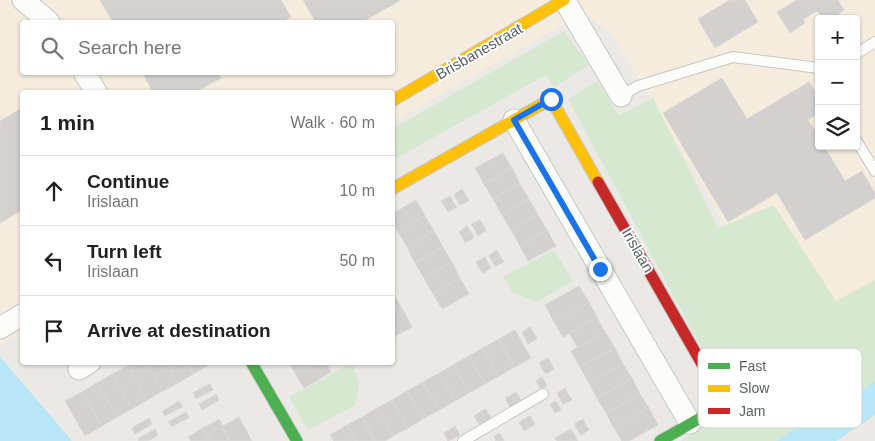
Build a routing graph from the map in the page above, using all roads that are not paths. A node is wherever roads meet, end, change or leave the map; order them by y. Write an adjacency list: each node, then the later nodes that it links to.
1 (23, 0): 3 (street)
2 (564, 0): 9 (street); 10 (street, Brisbanestraat)
3 (47, 20)
4 (875, 42): 5 (lane)
5 (860, 51)
6 (815, 67): 9 (lane)
7 (86, 75): 8 (street)
8 (95, 90)
9 (621, 96)
10 (395, 99)
11 (514, 120): 14 (street, Irislaan); 17 (street, Irislaan); 21 (street)
12 (860, 147): 13 (lane)
13 (875, 171)
14 (395, 187)
15 (20, 316): 16 (street)
16 (0, 328)
17 (698, 357)
18 (253, 365): 22 (street)
19 (543, 394): 23 (lane)
20 (698, 419): 21 (street, Irislaan)
21 (690, 423): 24 (street, Irislaan)
22 (297, 441)
23 (463, 441)
24 (660, 441)

